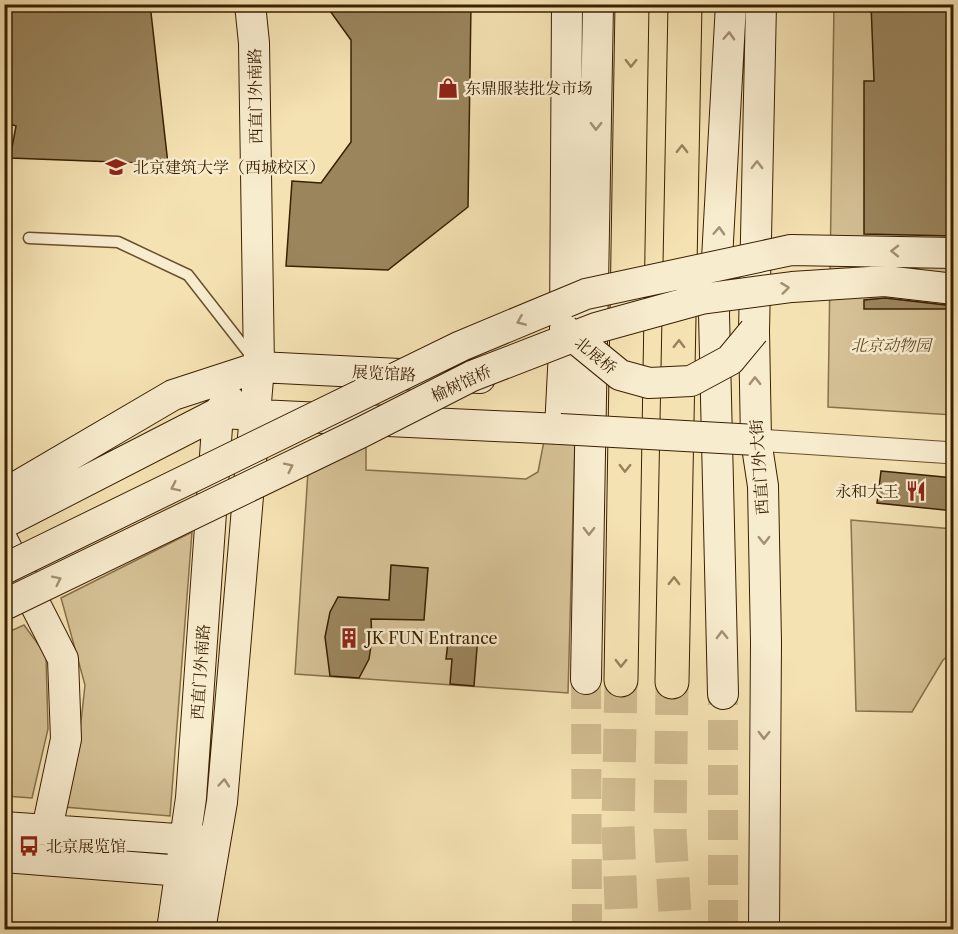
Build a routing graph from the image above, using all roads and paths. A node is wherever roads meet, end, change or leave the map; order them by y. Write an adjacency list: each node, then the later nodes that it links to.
1 (250, 4): 13 (street, 西直门外南路)
2 (567, 4): 11 (street)
3 (598, 4): 23 (street, one-way to 23)
4 (632, 4): 24 (highway, one-way to 24)
5 (685, 4): 25 (highway, one-way to 5)
6 (731, 4): 26 (street, one-way to 6)
7 (761, 4): 12 (street, 西直门外大街, one-way to 7)
8 (29, 238): 13 (lane)
9 (954, 253): 21 (street, 榆树馆桥, one-way to 21, bridge)
10 (954, 289): 22 (street, 榆树馆桥, one-way to 10, bridge)
11 (565, 330): 12 (street, 北展桥, bridge); 13 (street, 展览馆路); 16 (street)
12 (754, 332): 17 (street, 西直门外大街, one-way to 12)
13 (259, 367): 14 (street); 15 (street, 西直门外南路); 19 (street)
14 (218, 413): 15 (street); 20 (street); 29 (street, 西直门外南路)
15 (255, 414): 16 (street); 30 (street, 西直门外南路, one-way to 15)
16 (560, 429): 17 (street, bridge)
17 (756, 440): 18 (street); 35 (street, 西直门外大街, one-way to 35)
18 (954, 453)
19 (4, 494)
20 (4, 523)
21 (8, 559): 28 (street)
22 (4, 605)
23 (586, 679)
24 (621, 680)
25 (672, 682)
26 (723, 694)
27 (4, 826): 28 (street)
28 (47, 829): 29 (street)
29 (187, 839): 30 (street); 32 (street, 西直门外南路)
30 (217, 842): 34 (street, 西直门外南路)
31 (4, 857): 32 (street)
32 (182, 871): 33 (street, 西直门外南路)
33 (172, 930)
34 (200, 930)
35 (764, 930)

